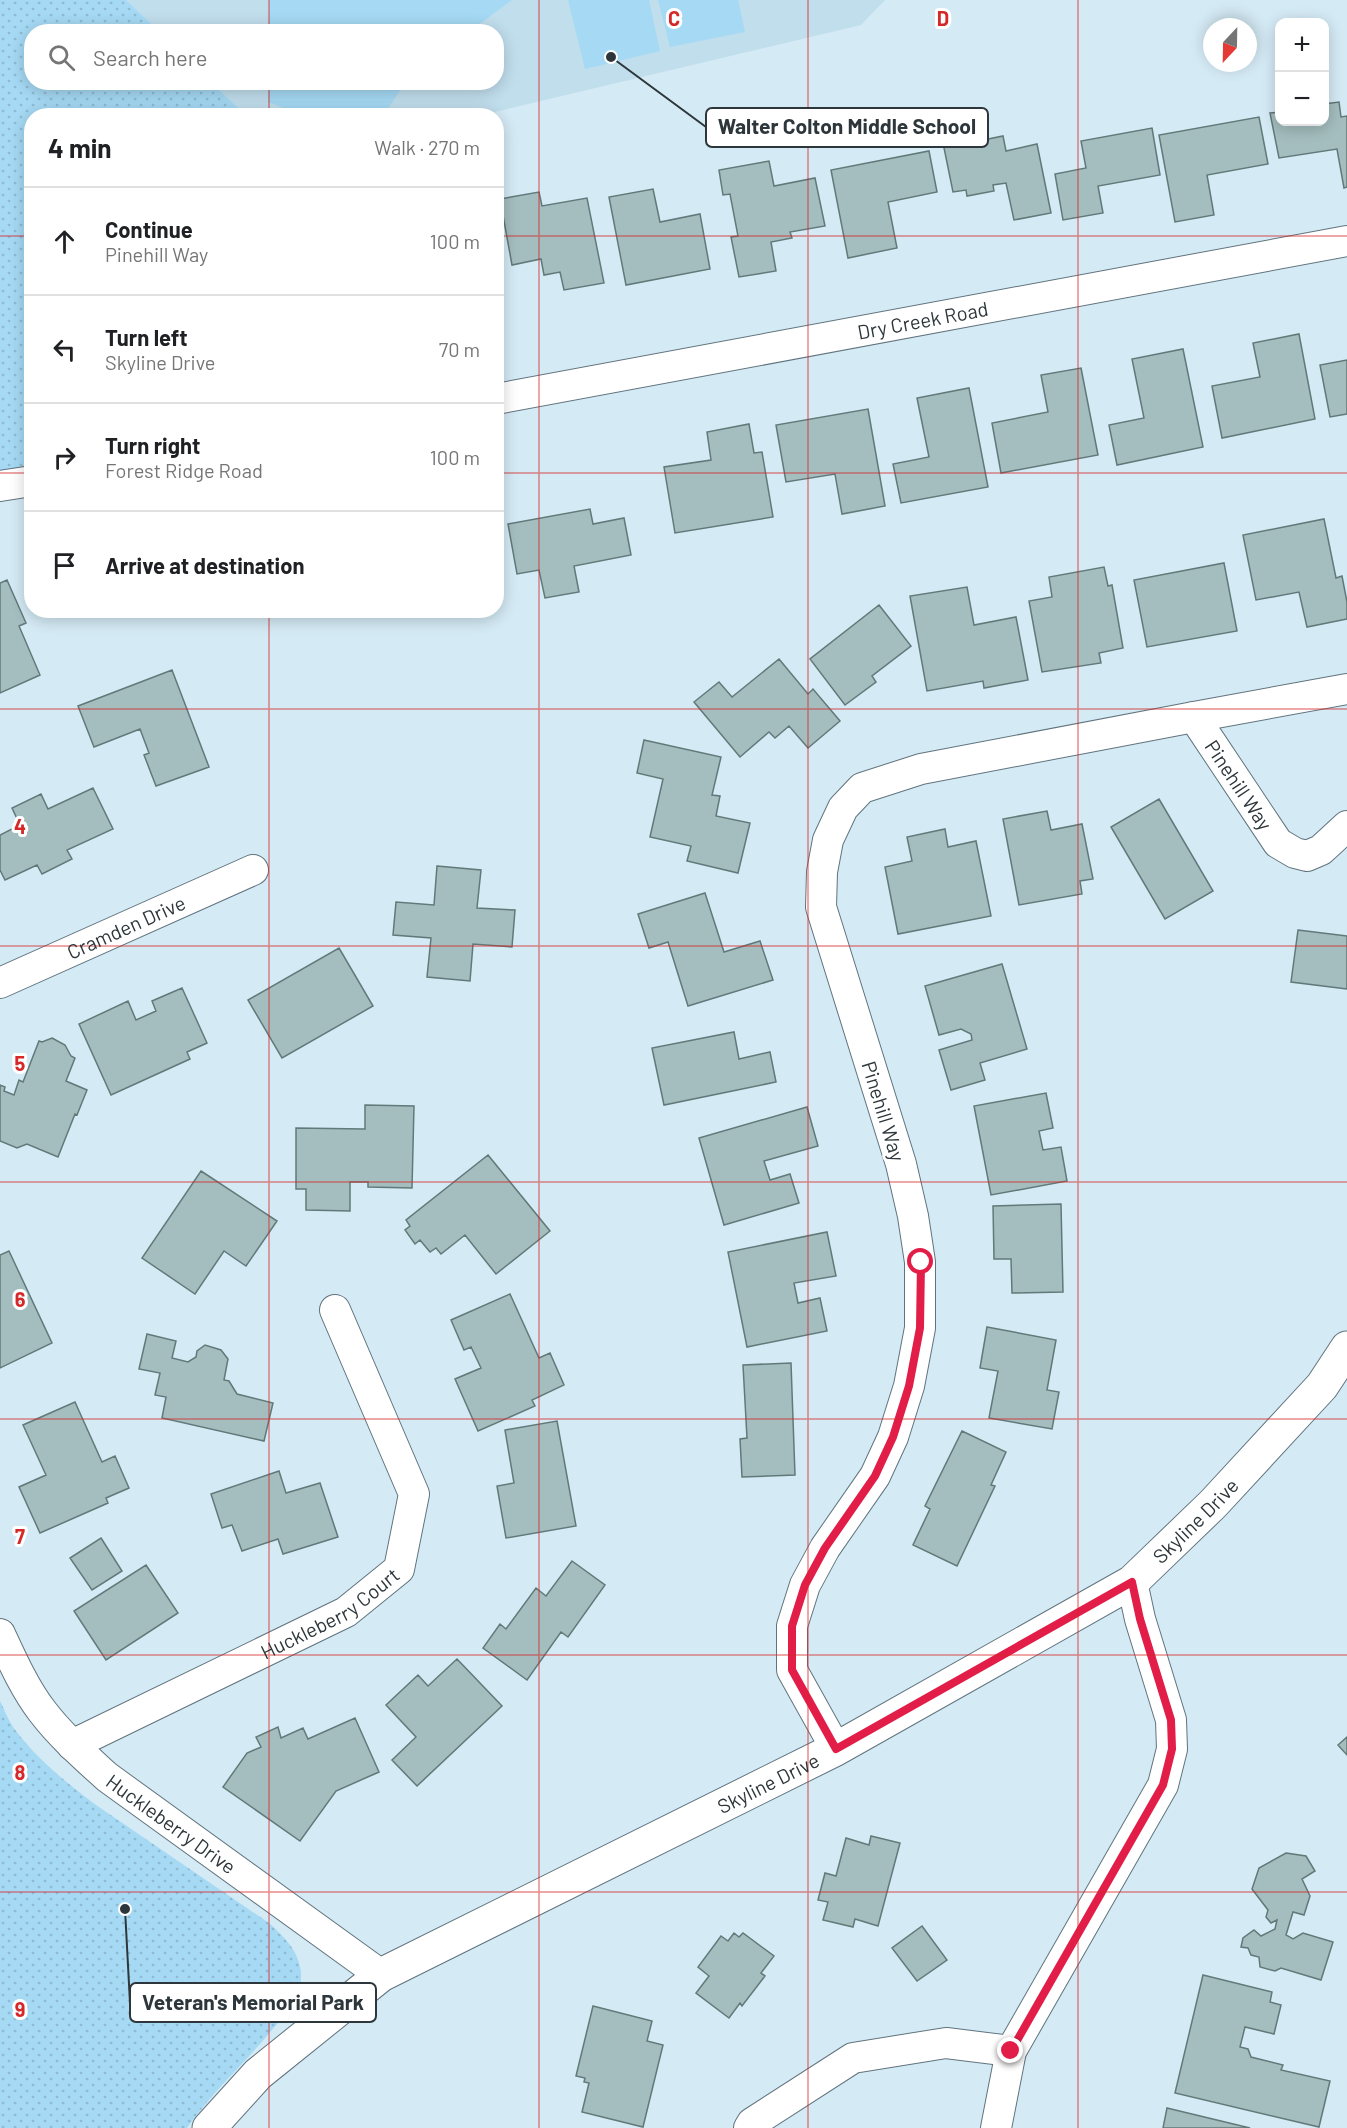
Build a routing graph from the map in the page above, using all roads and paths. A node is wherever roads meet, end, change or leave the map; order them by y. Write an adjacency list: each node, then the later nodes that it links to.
1 (1347, 241): 2 (street, Dry Creek Road)
2 (504, 398)
3 (24, 482): 4 (street)
4 (0, 486)
5 (1347, 689): 6 (street, Pinehill Way)
6 (1194, 717): 7 (street, Pinehill Way); 15 (street, Pinehill Way)
7 (1347, 826)
8 (253, 870): 9 (street, Cramden Drive)
9 (0, 983)
10 (335, 1310): 14 (street, Huckleberry Court)
11 (1347, 1348): 12 (street, Skyline Drive)
12 (1132, 1582): 15 (street, Skyline Drive); 17 (street)
13 (0, 1634): 14 (street, Huckleberry Drive)
14 (72, 1745): 16 (street, Huckleberry Drive)
15 (836, 1749): 16 (street, Skyline Drive)
16 (381, 1975): 18 (street, Skyline Drive)
17 (1011, 2051): 19 (street); 20 (street)
18 (210, 2128)
19 (749, 2128)
20 (996, 2128)

